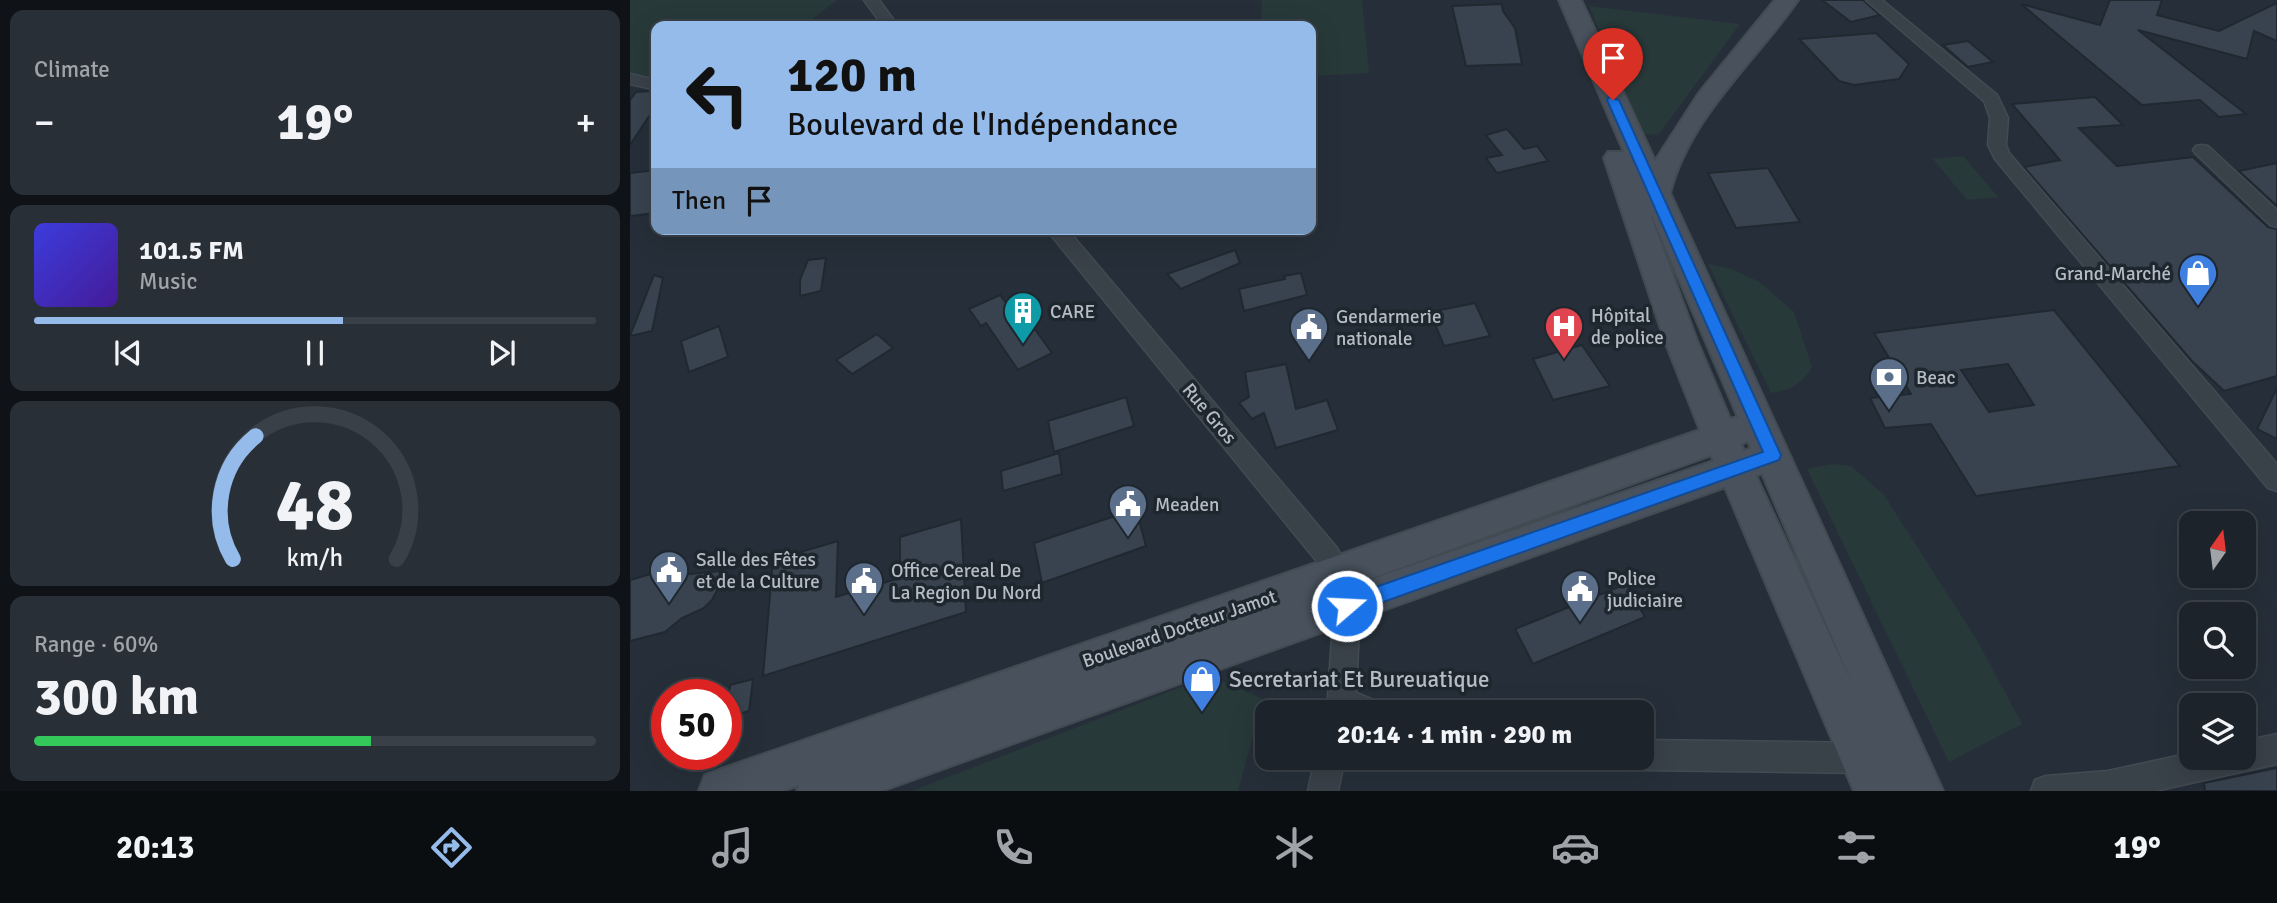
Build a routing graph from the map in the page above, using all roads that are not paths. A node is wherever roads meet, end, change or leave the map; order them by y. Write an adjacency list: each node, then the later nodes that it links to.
1 (871, 0): 6 (street)
2 (1553, 0): 13 (main road)
3 (1570, 0): 10 (main road)
4 (1787, 0): 10 (main road)
5 (1873, 0): 16 (street)
6 (887, 21)
7 (630, 79): 8 (street)
8 (651, 84)
9 (2202, 150): 11 (street)
10 (1655, 193): 13 (main road); 14 (main road)
11 (2277, 221)
12 (1061, 235): 17 (street, Rue Gros)
13 (1646, 243): 15 (main road)
14 (1765, 440): 15 (main road, Boulevard Docteur Jamot); 29 (main road)
15 (1728, 453): 17 (main road, Boulevard Docteur Jamot); 24 (main road)
16 (2277, 481)
17 (1342, 589): 18 (street); 26 (main road, Boulevard Docteur Jamot); 27 (main road, Boulevard Docteur Jamot)
18 (1350, 700)
19 (2277, 749): 20 (street)
20 (2256, 753)
21 (1654, 756): 24 (street)
22 (1327, 770): 28 (street)
23 (2186, 770): 25 (street)
24 (1870, 775)
25 (2109, 788): 30 (street)
26 (721, 791)
27 (819, 791)
28 (1323, 791)
29 (1921, 791)
30 (2046, 791)

